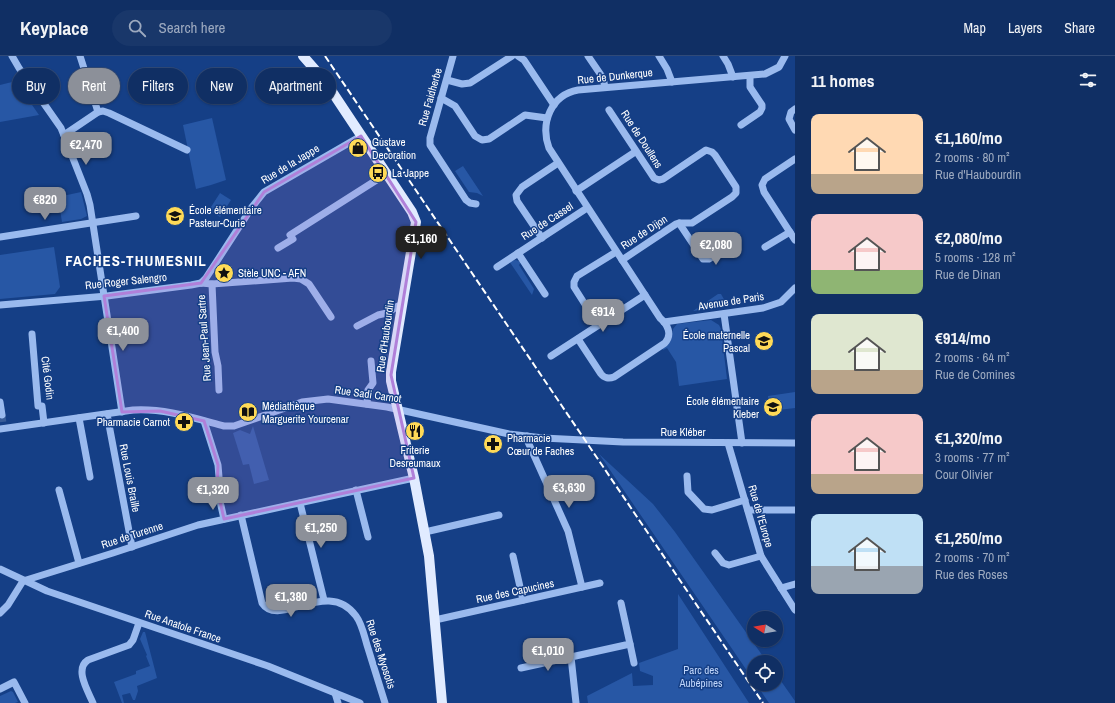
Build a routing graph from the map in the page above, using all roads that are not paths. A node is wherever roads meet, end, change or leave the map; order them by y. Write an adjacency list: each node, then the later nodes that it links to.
1 (12, 56): 24 (street)
2 (80, 56): 20 (street)
3 (303, 56): 25 (main road, Rue d'Haubourdin)
4 (453, 56): 13 (street, Rue Faidherbe)
5 (512, 56): 13 (street)
6 (518, 56): 17 (street)
7 (588, 56): 15 (street)
8 (659, 56): 14 (street)
9 (724, 56): 12 (street)
10 (785, 56): 11 (street, Rue de Dunkerque)
11 (750, 76): 12 (street, Rue de Dunkerque); 22 (street)
12 (733, 77): 14 (street, Rue de Dunkerque)
13 (447, 80): 16 (street, Rue Faidherbe)
14 (672, 82): 15 (street, Rue de Dunkerque)
15 (605, 87): 17 (street, Rue de Dunkerque)
16 (441, 98): 21 (street); 32 (street, Rue Faidherbe)
17 (554, 105): 21 (street, Rue de Dunkerque)
18 (795, 109): 23 (street)
19 (609, 110): 27 (street, Rue de Doullens)
20 (98, 112): 24 (street); 26 (street)
21 (547, 118): 29 (street, Rue de Dunkerque)
22 (741, 125)
23 (795, 130)
24 (64, 135): 35 (street)
25 (361, 136): 30 (main road, Rue d'Haubourdin); 48 (street, Rue de la Jappe)
26 (187, 150)
27 (635, 152): 31 (street); 36 (street, Rue de Doullens)
28 (795, 160): 37 (street)
29 (558, 163): 31 (street, Rue de Dunkerque); 39 (street)
30 (386, 174): 42 (street); 55 (main road, Rue d'Haubourdin)
31 (576, 191): 33 (street, Rue de Dunkerque)
32 (476, 204)
33 (587, 208): 39 (street, Rue de Cassel); 44 (street, Rue de Dunkerque)
34 (136, 216): 35 (street)
35 (93, 223): 38 (street); 53 (street)
36 (679, 223): 43 (street); 46 (street, Rue de Dijon)
37 (790, 232): 40 (street); 41 (street)
38 (0, 237)
39 (542, 238): 45 (street, Rue de Cassel)
40 (795, 240)
41 (765, 247)
42 (278, 248)
43 (724, 250)
44 (616, 252): 46 (street, Rue de Dunkerque); 59 (street)
45 (518, 253): 47 (street, Rue de Cassel); 51 (street, Rue de Cassel)
46 (622, 260): 52 (street, Rue de Dunkerque)
47 (497, 267)
48 (201, 283): 49 (street, Rue Roger Salengro); 53 (street, Rue Roger Salengro)
49 (212, 284): 57 (street, Rue Roger Salengro); 65 (street, Rue Jean-Paul Sartre)
50 (795, 288): 56 (street, Avenue de Paris)
51 (545, 294)
52 (645, 295): 58 (street, Rue de Dunkerque); 59 (street)
53 (104, 296): 54 (street, Rue Roger Salengro); 69 (street)
54 (0, 305)
55 (401, 306): 60 (street); 68 (main road, Rue d'Haubourdin)
56 (724, 314): 58 (street, Avenue de Paris); 79 (street)
57 (331, 317)
58 (664, 322): 62 (street)
59 (598, 325): 62 (street)
60 (357, 326)
61 (32, 334): 74 (street, Cité Godin)
62 (578, 338): 63 (street)
63 (551, 356)
64 (372, 361): 67 (street)
65 (219, 390)
66 (0, 402): 71 (street)
67 (367, 404): 68 (street, Rue Sadi Carnot); 73 (street, Rue Sadi Carnot)
68 (398, 409): 76 (street, Rue Sadi Carnot); 83 (main road, Rue d'Haubourdin)
69 (122, 412): 70 (street, Rue Sadi Carnot); 73 (street, Rue Sadi Carnot)
70 (107, 414): 72 (street, Rue Sadi Carnot); 95 (street, Rue Louis Braille)
71 (2, 415)
72 (79, 418): 74 (street, Rue Sadi Carnot); 82 (street)
73 (204, 421): 92 (street)
74 (44, 423): 75 (street, Rue Sadi Carnot)
75 (2, 427)
76 (527, 436): 77 (street, Rue Sadi Carnot); 104 (street)
77 (571, 440): 78 (street, Rue Kléber)
78 (728, 443): 79 (street, Rue Kléber); 86 (street, Rue de l'Europe)
79 (742, 443): 80 (street, Rue Kléber)
80 (795, 443)
81 (687, 476): 86 (street)
82 (90, 477)
83 (414, 478): 85 (street, Rue de Turenne); 93 (main road, Rue d'Haubourdin)
84 (59, 490): 99 (street)
85 (356, 490): 87 (street, Rue de Turenne); 94 (street)
86 (745, 500): 88 (street, Rue de l'Europe)
87 (300, 503): 90 (street, Rue de Turenne); 106 (street)
88 (748, 510): 89 (street); 98 (street, Rue de l'Europe)
89 (795, 510)
90 (241, 515): 92 (street, Rue de Turenne); 106 (street, Rue des Myosotis)
91 (500, 515): 93 (street)
92 (224, 519): 95 (street, Rue de Turenne)
93 (425, 532): 111 (main road, Rue d'Haubourdin)
94 (368, 537)
95 (132, 547): 99 (street, Rue de Turenne)
96 (715, 553): 98 (street)
97 (513, 556): 107 (street)
98 (761, 556): 105 (street, Rue de l'Europe)
99 (79, 563): 101 (street, Rue de Turenne)
100 (0, 569): 101 (street, Rue Anatole France)
101 (23, 580): 110 (street); 112 (street, Rue Anatole France)
102 (600, 583): 104 (street, Rue des Capucines)
103 (795, 584): 105 (street)
104 (582, 587): 107 (street, Rue des Capucines)
105 (781, 588): 109 (street, Rue de l'Europe)
106 (324, 600): 123 (street, Rue des Myosotis)
107 (523, 600): 111 (street, Rue des Capucines)
108 (621, 603): 113 (street)
109 (795, 610)
110 (0, 613)
111 (435, 620): 124 (main road, Rue d'Haubourdin)
112 (139, 623): 118 (street, Rue Anatole France); 120 (street)
113 (630, 644): 114 (street); 115 (street)
114 (571, 656): 116 (street); 125 (street)
115 (634, 663)
116 (521, 668)
117 (0, 689): 119 (street)
118 (335, 693): 121 (street); 122 (street, Rue Anatole France)
119 (25, 703)
120 (93, 703)
121 (338, 703)
122 (360, 703)
123 (385, 703)
124 (442, 703)
125 (576, 703)

